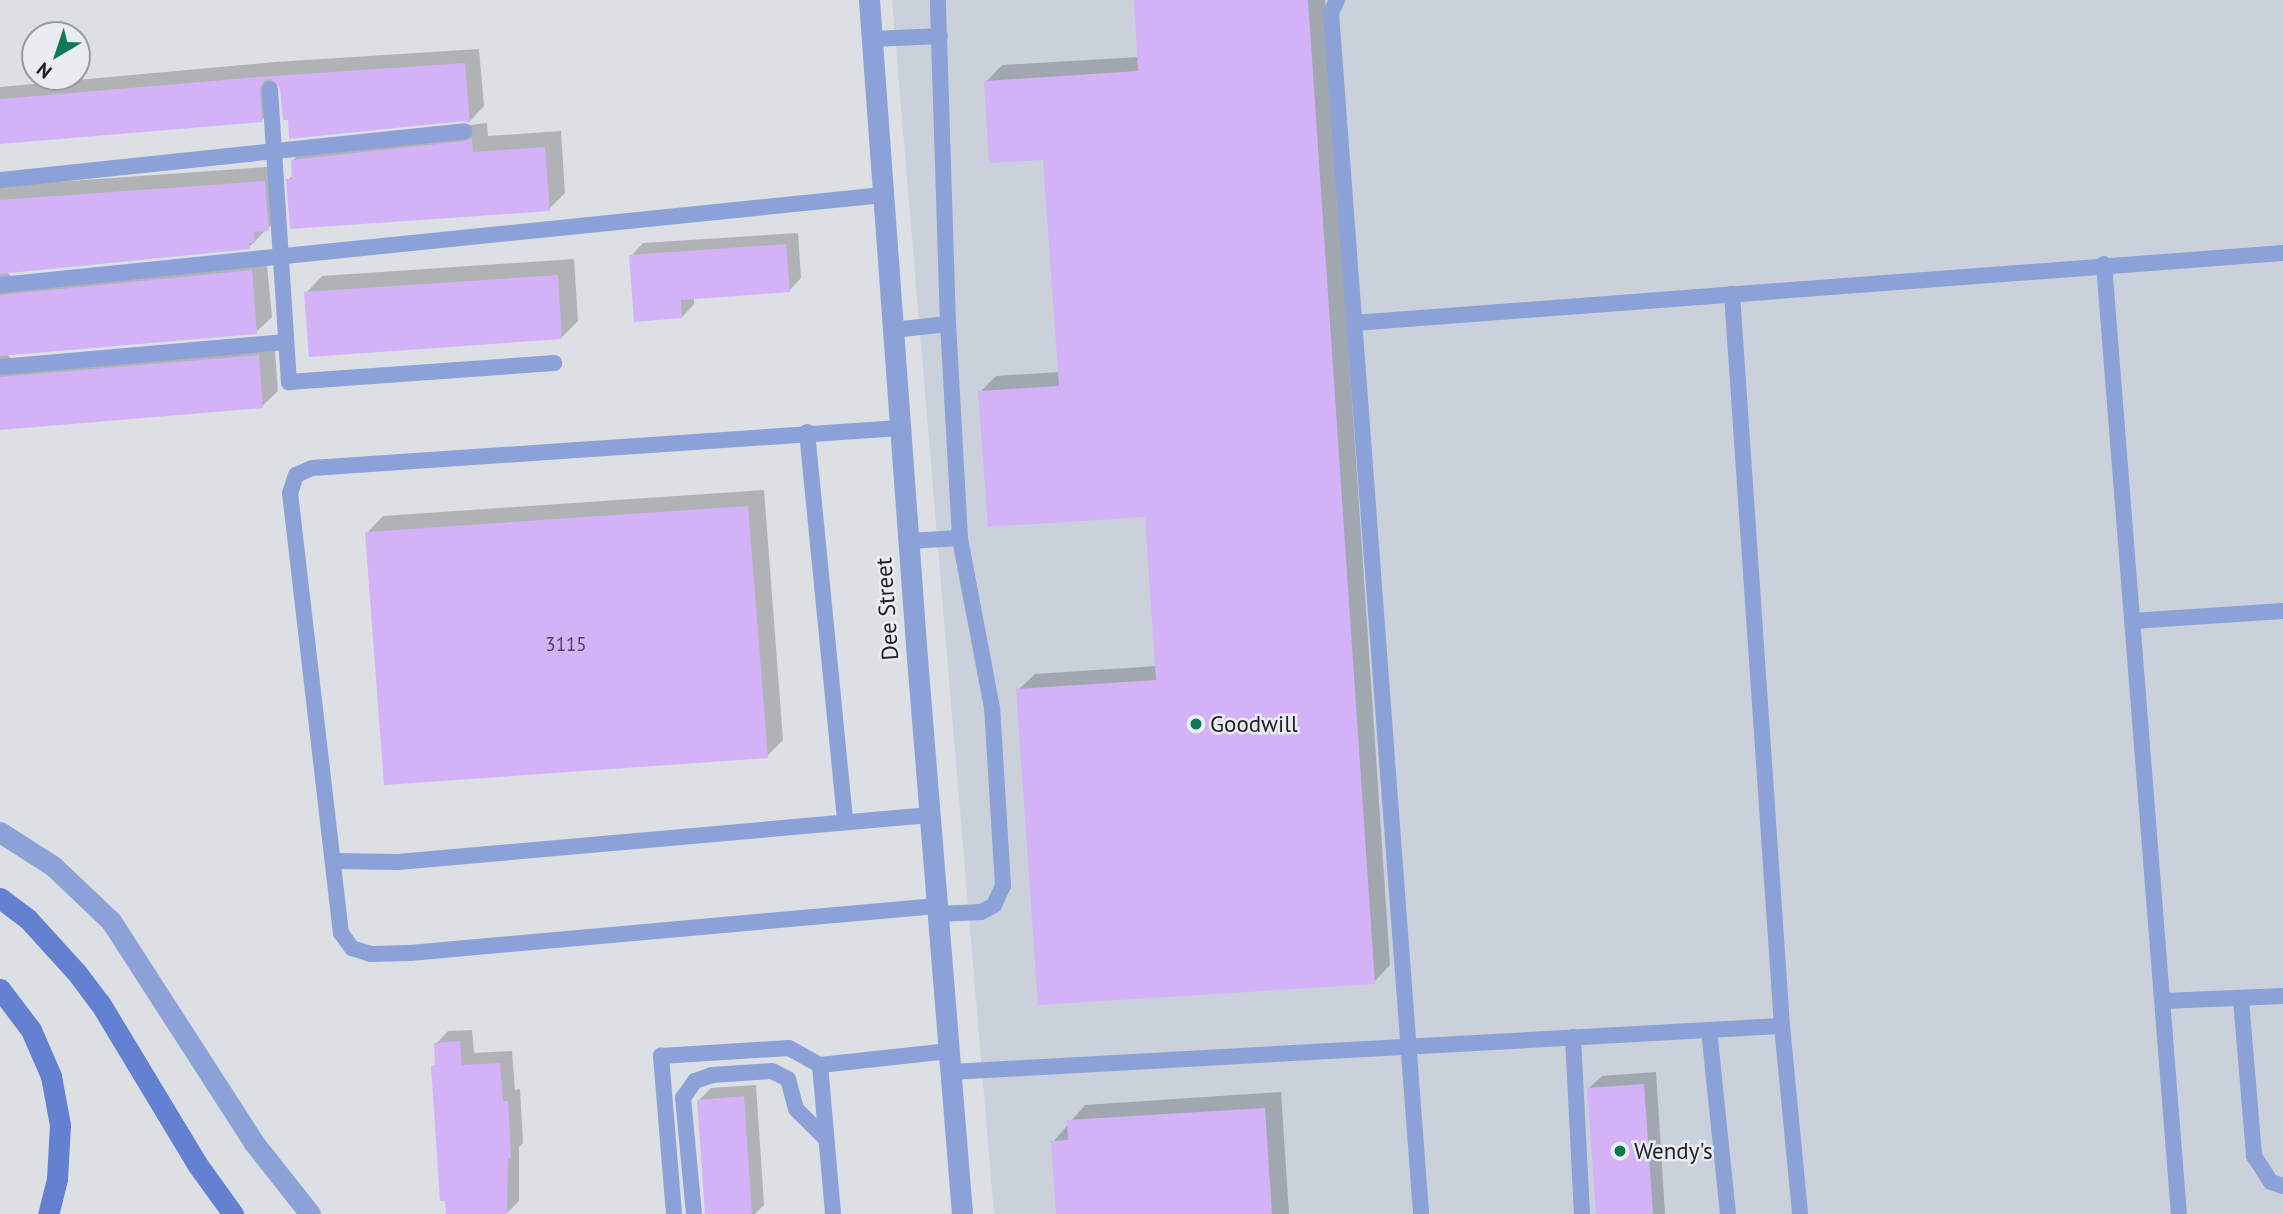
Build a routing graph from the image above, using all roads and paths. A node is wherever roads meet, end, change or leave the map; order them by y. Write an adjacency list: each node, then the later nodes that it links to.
1 (869, 0): 5 (street, Dee Street)
2 (938, 0): 4 (lane)
3 (1337, 0): 16 (lane)
4 (940, 36): 5 (lane); 17 (lane)
5 (872, 39): 10 (street, Dee Street)
6 (270, 89): 8 (lane)
7 (464, 131): 8 (lane)
8 (272, 151): 9 (lane); 12 (lane)
9 (0, 180)
10 (883, 195): 12 (lane); 18 (street, Dee Street)
11 (2283, 253): 13 (lane)
12 (281, 256): 14 (lane); 19 (lane)
13 (2104, 264): 15 (lane); 27 (lane)
14 (0, 285)
15 (1732, 294): 16 (lane); 38 (lane)
16 (1354, 323): 41 (lane)
17 (948, 324): 18 (lane); 24 (lane)
18 (893, 330): 22 (street, Dee Street)
19 (286, 342): 20 (lane); 21 (lane)
20 (554, 363)
21 (0, 367)
22 (900, 428): 23 (lane); 25 (street, Dee Street)
23 (807, 432): 29 (lane); 31 (lane)
24 (960, 538): 25 (lane); 33 (lane)
25 (908, 541): 28 (street, Dee Street)
26 (2283, 611): 27 (lane)
27 (2132, 621): 37 (lane)
28 (930, 816): 29 (lane); 33 (street, Dee Street)
29 (845, 822): 31 (lane)
30 (0, 832): 49 (street)
31 (333, 861): 33 (lane)
32 (0, 898): 48 (main road)
33 (937, 910): 42 (street, Dee Street)
34 (0, 989): 47 (main road)
35 (2283, 996): 36 (lane)
36 (2241, 1000): 37 (lane); 46 (lane)
37 (2164, 1001): 58 (lane)
38 (1782, 1026): 39 (lane); 57 (lane)
39 (1709, 1030): 40 (lane); 56 (lane)
40 (1573, 1037): 41 (lane); 55 (lane)
41 (1409, 1047): 44 (lane); 54 (lane)
42 (949, 1051): 43 (lane); 44 (street, Dee Street)
43 (820, 1065): 45 (lane); 50 (lane)
44 (951, 1072): 53 (street, Dee Street)
45 (827, 1139): 51 (lane); 52 (lane)
46 (2283, 1186)
47 (48, 1214)
48 (233, 1214)
49 (310, 1214)
50 (674, 1214)
51 (694, 1214)
52 (833, 1214)
53 (962, 1214)
54 (1421, 1214)
55 (1583, 1214)
56 (1728, 1214)
57 (1800, 1214)
58 (2179, 1214)

